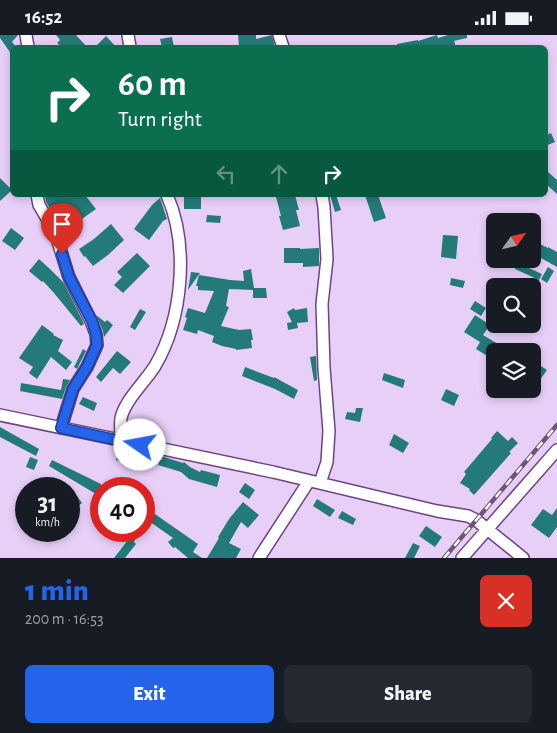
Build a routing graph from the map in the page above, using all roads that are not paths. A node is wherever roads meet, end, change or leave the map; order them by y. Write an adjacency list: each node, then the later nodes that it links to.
1 (37, 197): 5 (street)
2 (168, 197): 6 (street)
3 (322, 197): 8 (street)
4 (0, 415): 5 (street)
5 (61, 428): 6 (street)
6 (121, 441): 8 (street)
7 (557, 450): 9 (street)
8 (314, 482): 9 (street); 10 (street)
9 (487, 529): 11 (street); 12 (street)
10 (259, 558)
11 (462, 558)
12 (523, 558)

